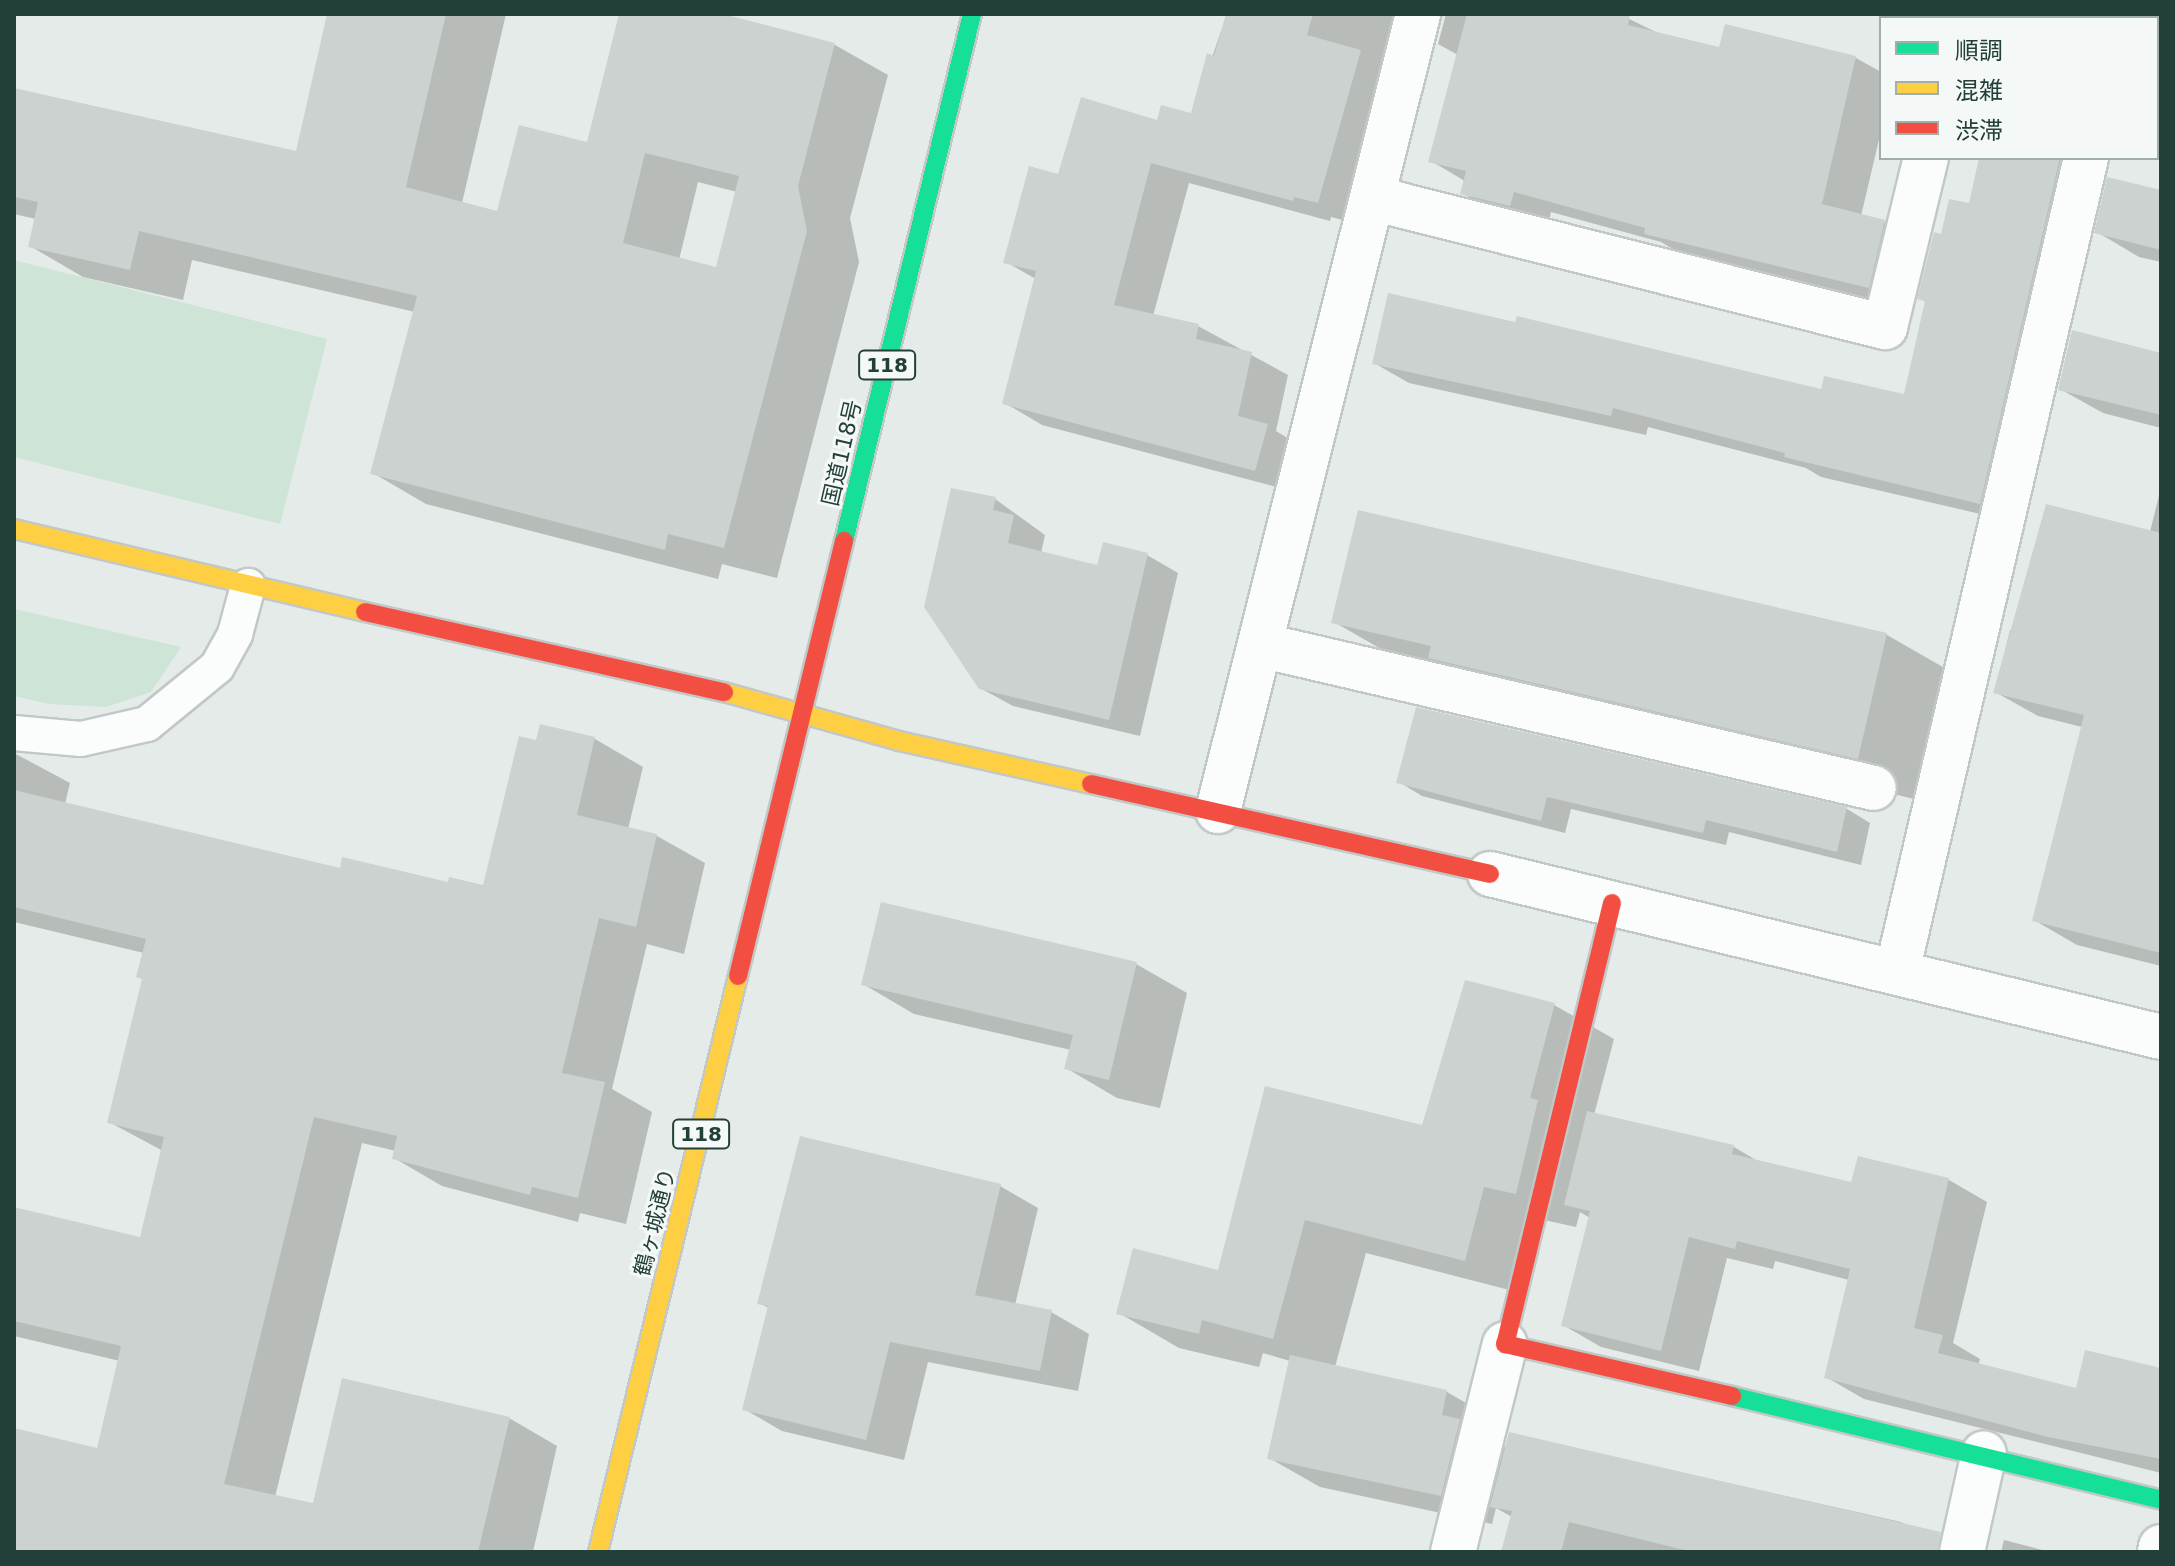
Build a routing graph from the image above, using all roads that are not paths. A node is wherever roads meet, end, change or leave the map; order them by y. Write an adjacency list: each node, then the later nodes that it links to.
1 (972, 14): 9 (main road, 国道118号 / 118)
2 (1418, 14): 5 (street)
3 (1926, 160): 5 (street)
4 (2086, 160): 15 (street)
5 (1372, 198): 8 (street)
6 (14, 529): 7 (main road)
7 (248, 586): 9 (main road); 10 (lane)
8 (1260, 645): 11 (street); 12 (street)
9 (803, 716): 12 (main road); 20 (main road, 鶴ヶ城通り / 118)
10 (14, 733)
11 (1874, 788)
12 (1218, 811): 13 (main road)
13 (1490, 874): 14 (street)
14 (1612, 903): 15 (street); 17 (main road)
15 (1897, 972): 16 (street)
16 (2161, 1037)
17 (1505, 1344): 18 (main road); 21 (street)
18 (1984, 1453): 19 (main road); 22 (street)
19 (2161, 1500)
20 (598, 1552)
21 (1453, 1552)
22 (1962, 1552)

